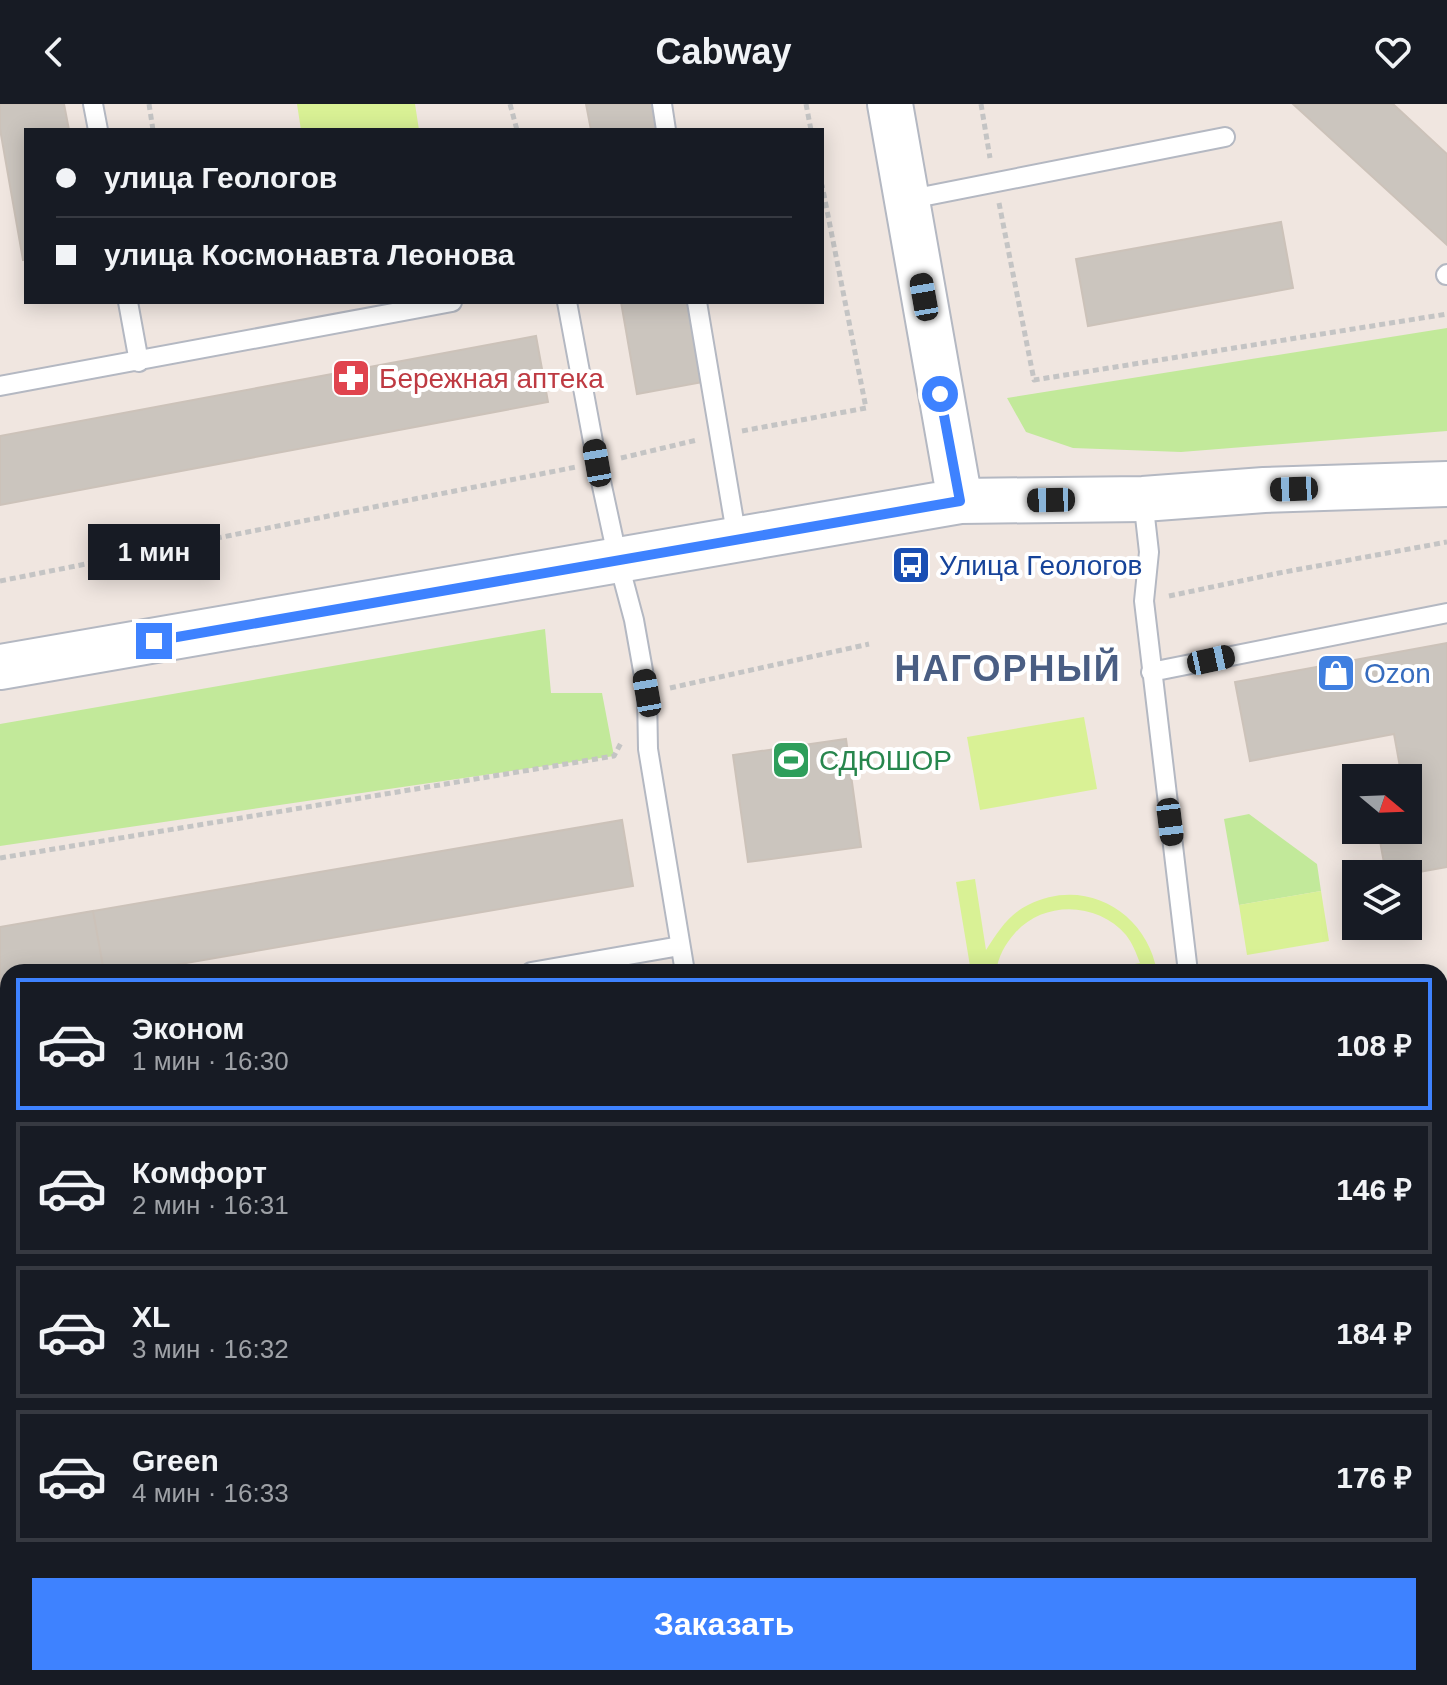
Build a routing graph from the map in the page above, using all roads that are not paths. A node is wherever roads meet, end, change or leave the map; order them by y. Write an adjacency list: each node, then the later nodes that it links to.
1 (93, 104): 4 (lane)
2 (662, 104): 5 (lane)
3 (890, 104): 7 (main road)
4 (98, 128)
5 (666, 128)
6 (1225, 137): 7 (lane)
7 (906, 200): 16 (main road)
8 (128, 304): 12 (lane)
9 (442, 304): 12 (lane)
10 (567, 304): 18 (lane)
11 (697, 304): 17 (lane)
12 (139, 362): 13 (lane)
13 (0, 386)
14 (1447, 484): 15 (main road)
15 (1143, 499): 16 (main road); 21 (lane)
16 (960, 501): 17 (main road)
17 (737, 539): 18 (main road)
18 (618, 560): 20 (main road); 22 (lane)
19 (1447, 613): 21 (lane)
20 (0, 667)
21 (1151, 672): 25 (lane)
22 (680, 946): 23 (lane); 24 (lane)
23 (577, 964)
24 (683, 964)
25 (1187, 964)

